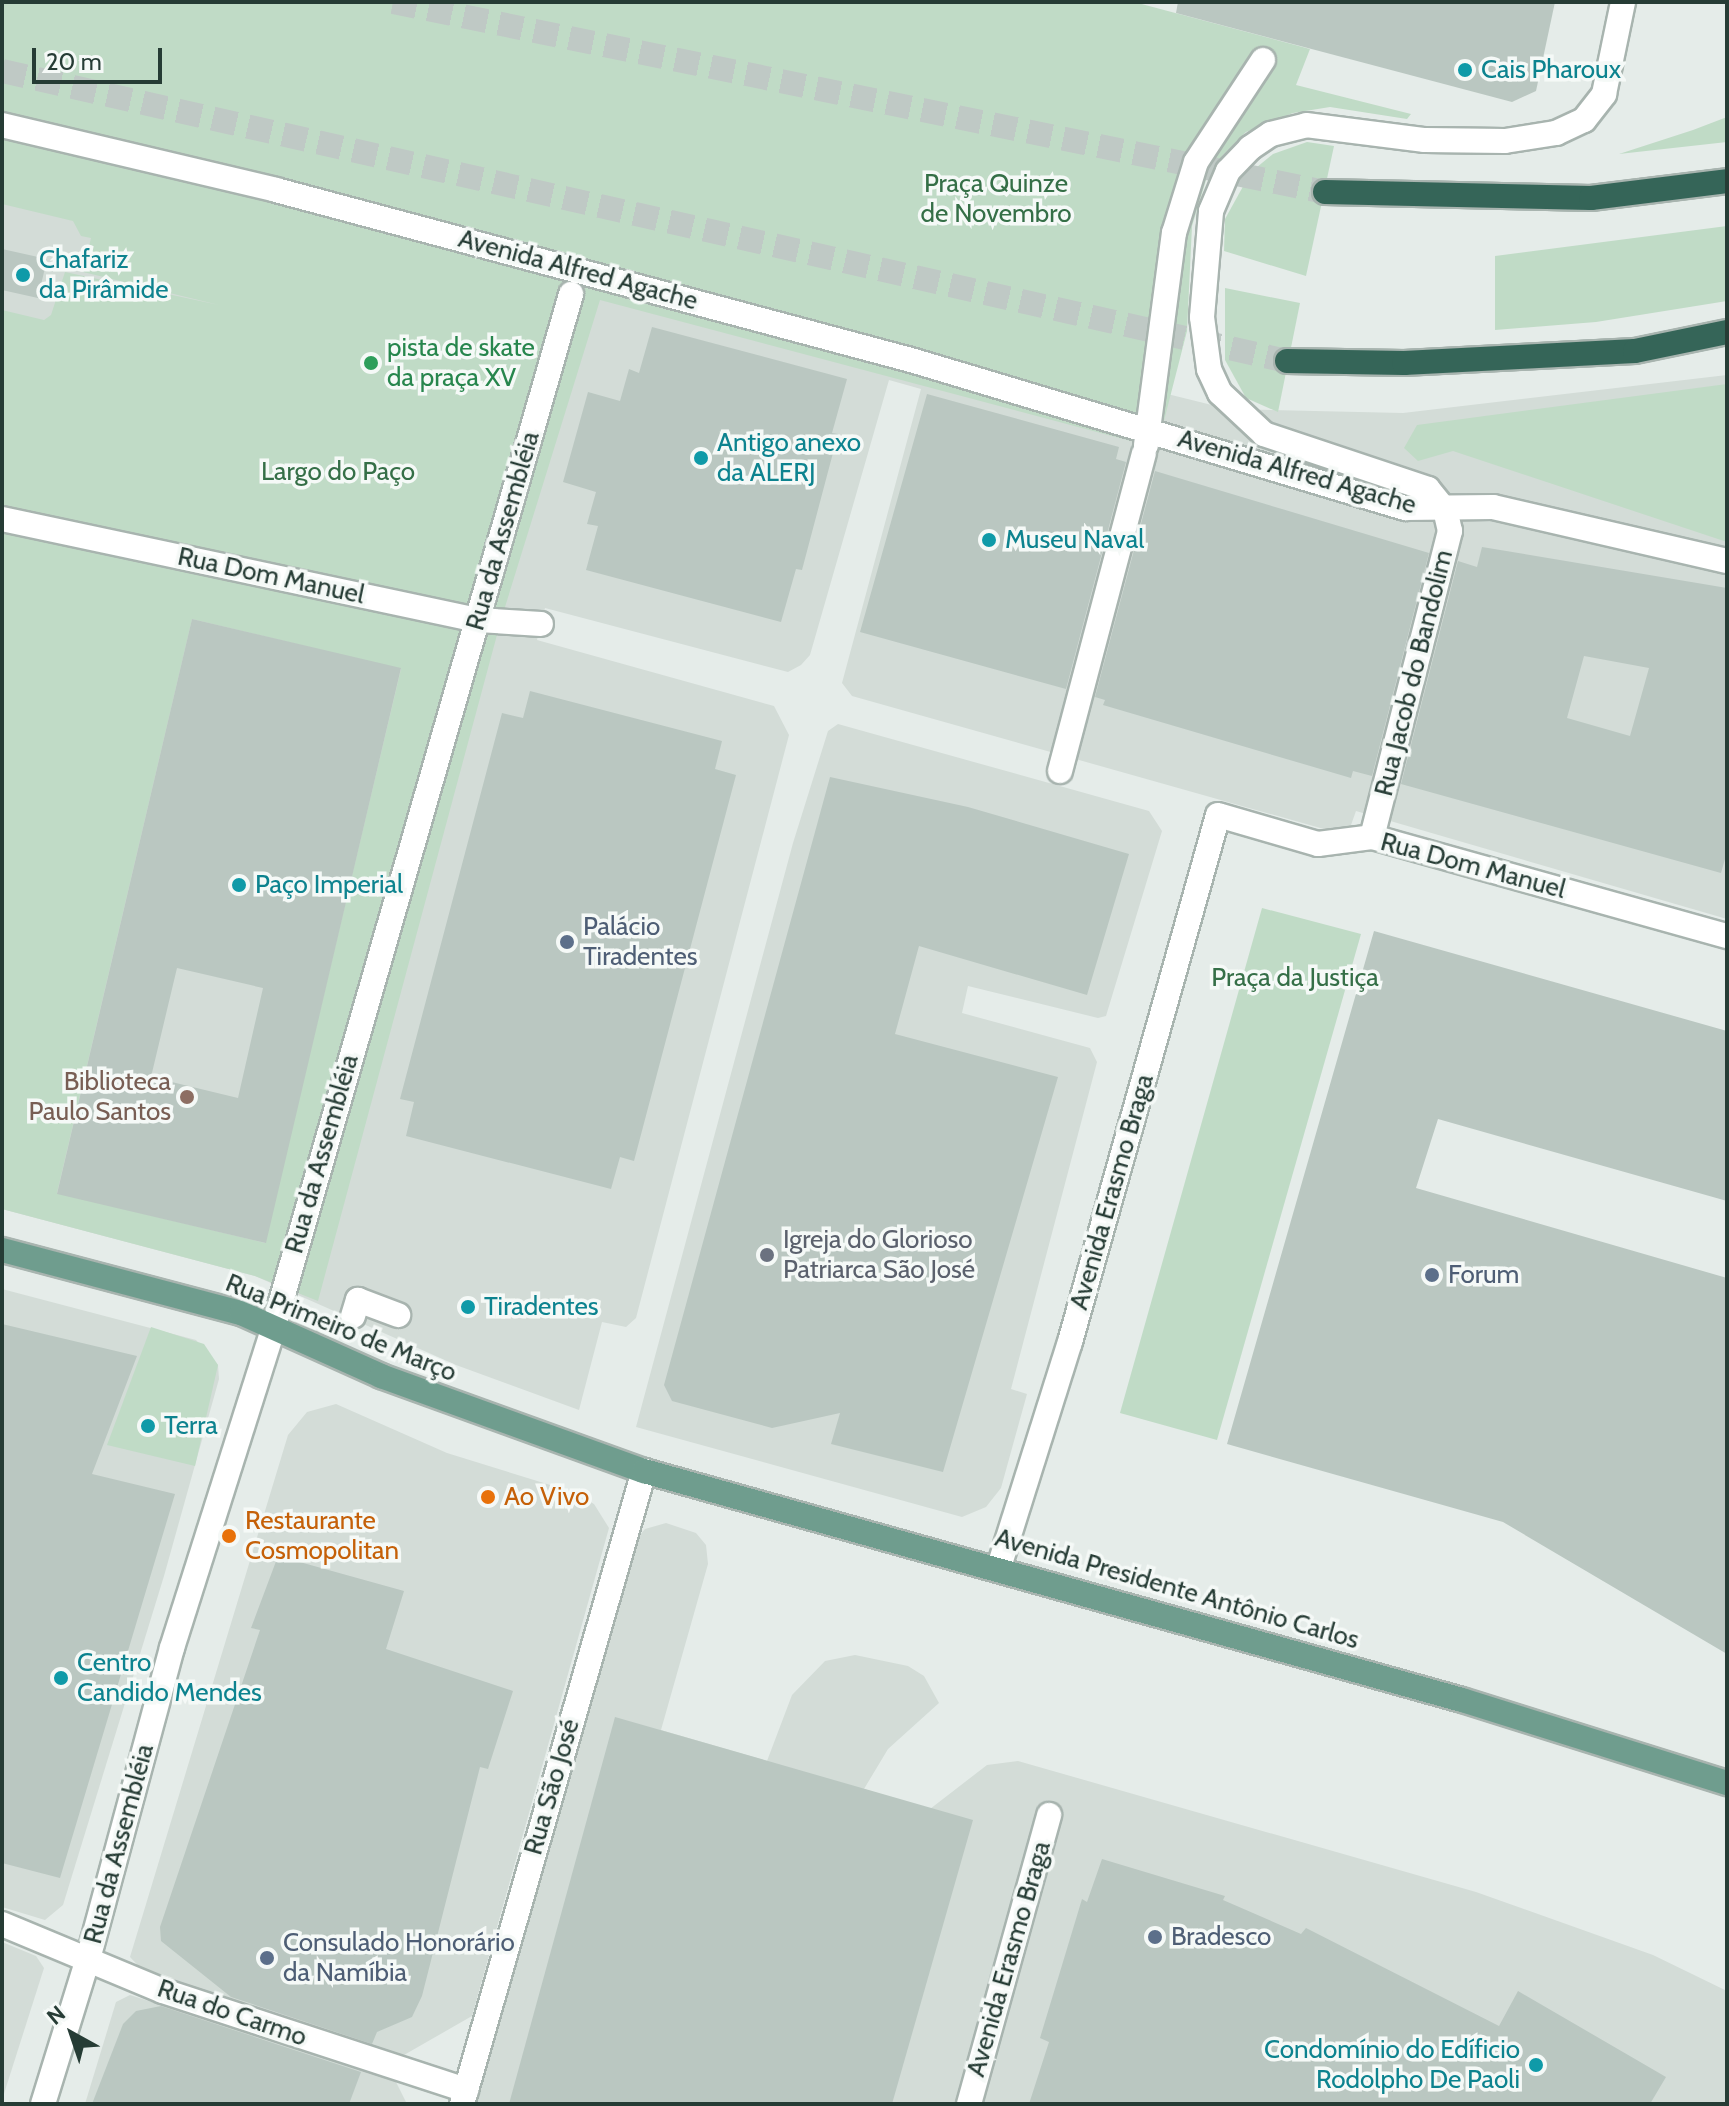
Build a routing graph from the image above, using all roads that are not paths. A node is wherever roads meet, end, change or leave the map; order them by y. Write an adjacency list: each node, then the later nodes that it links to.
1 (1623, 2): 10 (street)
2 (1263, 60): 9 (street, Avenida Alfred Agache)
3 (2, 125): 6 (street, Avenida Alfred Agache)
4 (1727, 181): 5 (highway)
5 (1325, 192)
6 (574, 284): 9 (street, Avenida Alfred Agache); 13 (street, Rua da Assembléia)
7 (1727, 332): 8 (highway)
8 (1287, 361)
9 (1146, 443): 10 (street, Avenida Alfred Agache); 15 (street)
10 (1445, 510): 12 (street, Avenida Alfred Agache); 17 (street, Rua Jacob do Bandolim)
11 (2, 519): 13 (street, Rua Dom Manuel)
12 (1727, 561)
13 (478, 620): 14 (street, Rua Dom Manuel); 22 (street, Rua da Assembléia)
14 (541, 624)
15 (1060, 771)
16 (1218, 815): 17 (street, Rua Dom Manuel); 25 (street, Avenida Erasmo Braga)
17 (1372, 837): 18 (street, Rua Dom Manuel)
18 (1727, 936)
19 (2, 1250): 22 (main road, Rua Primeiro de Março)
20 (398, 1315): 21 (street)
21 (353, 1316)
22 (274, 1326): 23 (main road, Rua Primeiro de Março); 29 (street, Rua da Assembléia)
23 (608, 1460): 24 (main road, Avenida Presidente Antônio Carlos)
24 (644, 1471): 25 (main road, Avenida Presidente Antônio Carlos); 30 (street, Rua São José)
25 (999, 1567): 26 (main road, Avenida Presidente Antônio Carlos)
26 (1727, 1783)
27 (1049, 1815): 32 (street, Avenida Erasmo Braga)
28 (2, 1924): 29 (street, Rua do Carmo)
29 (88, 1959): 30 (street, Rua do Carmo); 31 (street, Rua da Assembléia)
30 (464, 2097)
31 (43, 2104)
32 (969, 2104)

